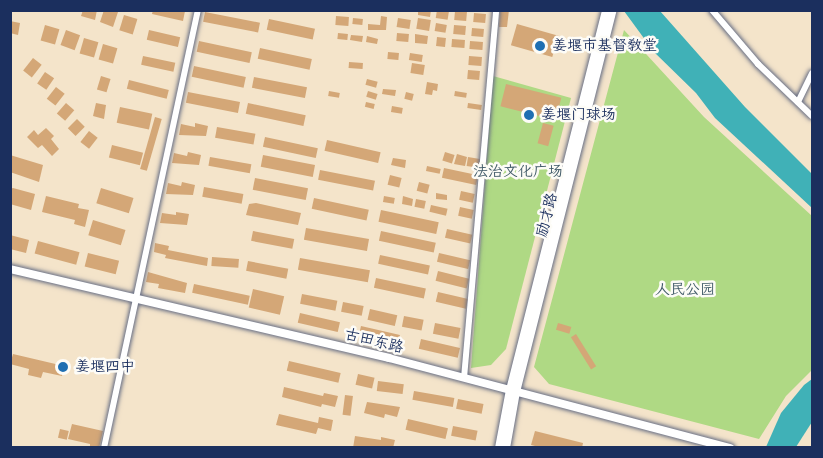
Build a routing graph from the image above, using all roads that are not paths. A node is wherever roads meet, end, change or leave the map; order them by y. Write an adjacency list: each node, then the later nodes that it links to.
1 (198, 10): 9 (street)
2 (496, 10): 10 (street)
3 (712, 10): 6 (street)
4 (608, 11): 11 (street, 励才路)
5 (813, 73): 6 (street)
6 (798, 102): 7 (street)
7 (813, 116)
8 (10, 269): 9 (street, 古田东路)
9 (136, 298): 10 (street, 古田东路); 12 (street)
10 (464, 378): 11 (street, 古田东路)
11 (513, 391): 13 (street); 14 (street); 15 (street, 古田东路)
12 (104, 447)
13 (499, 447)
14 (506, 447)
15 (730, 447)

